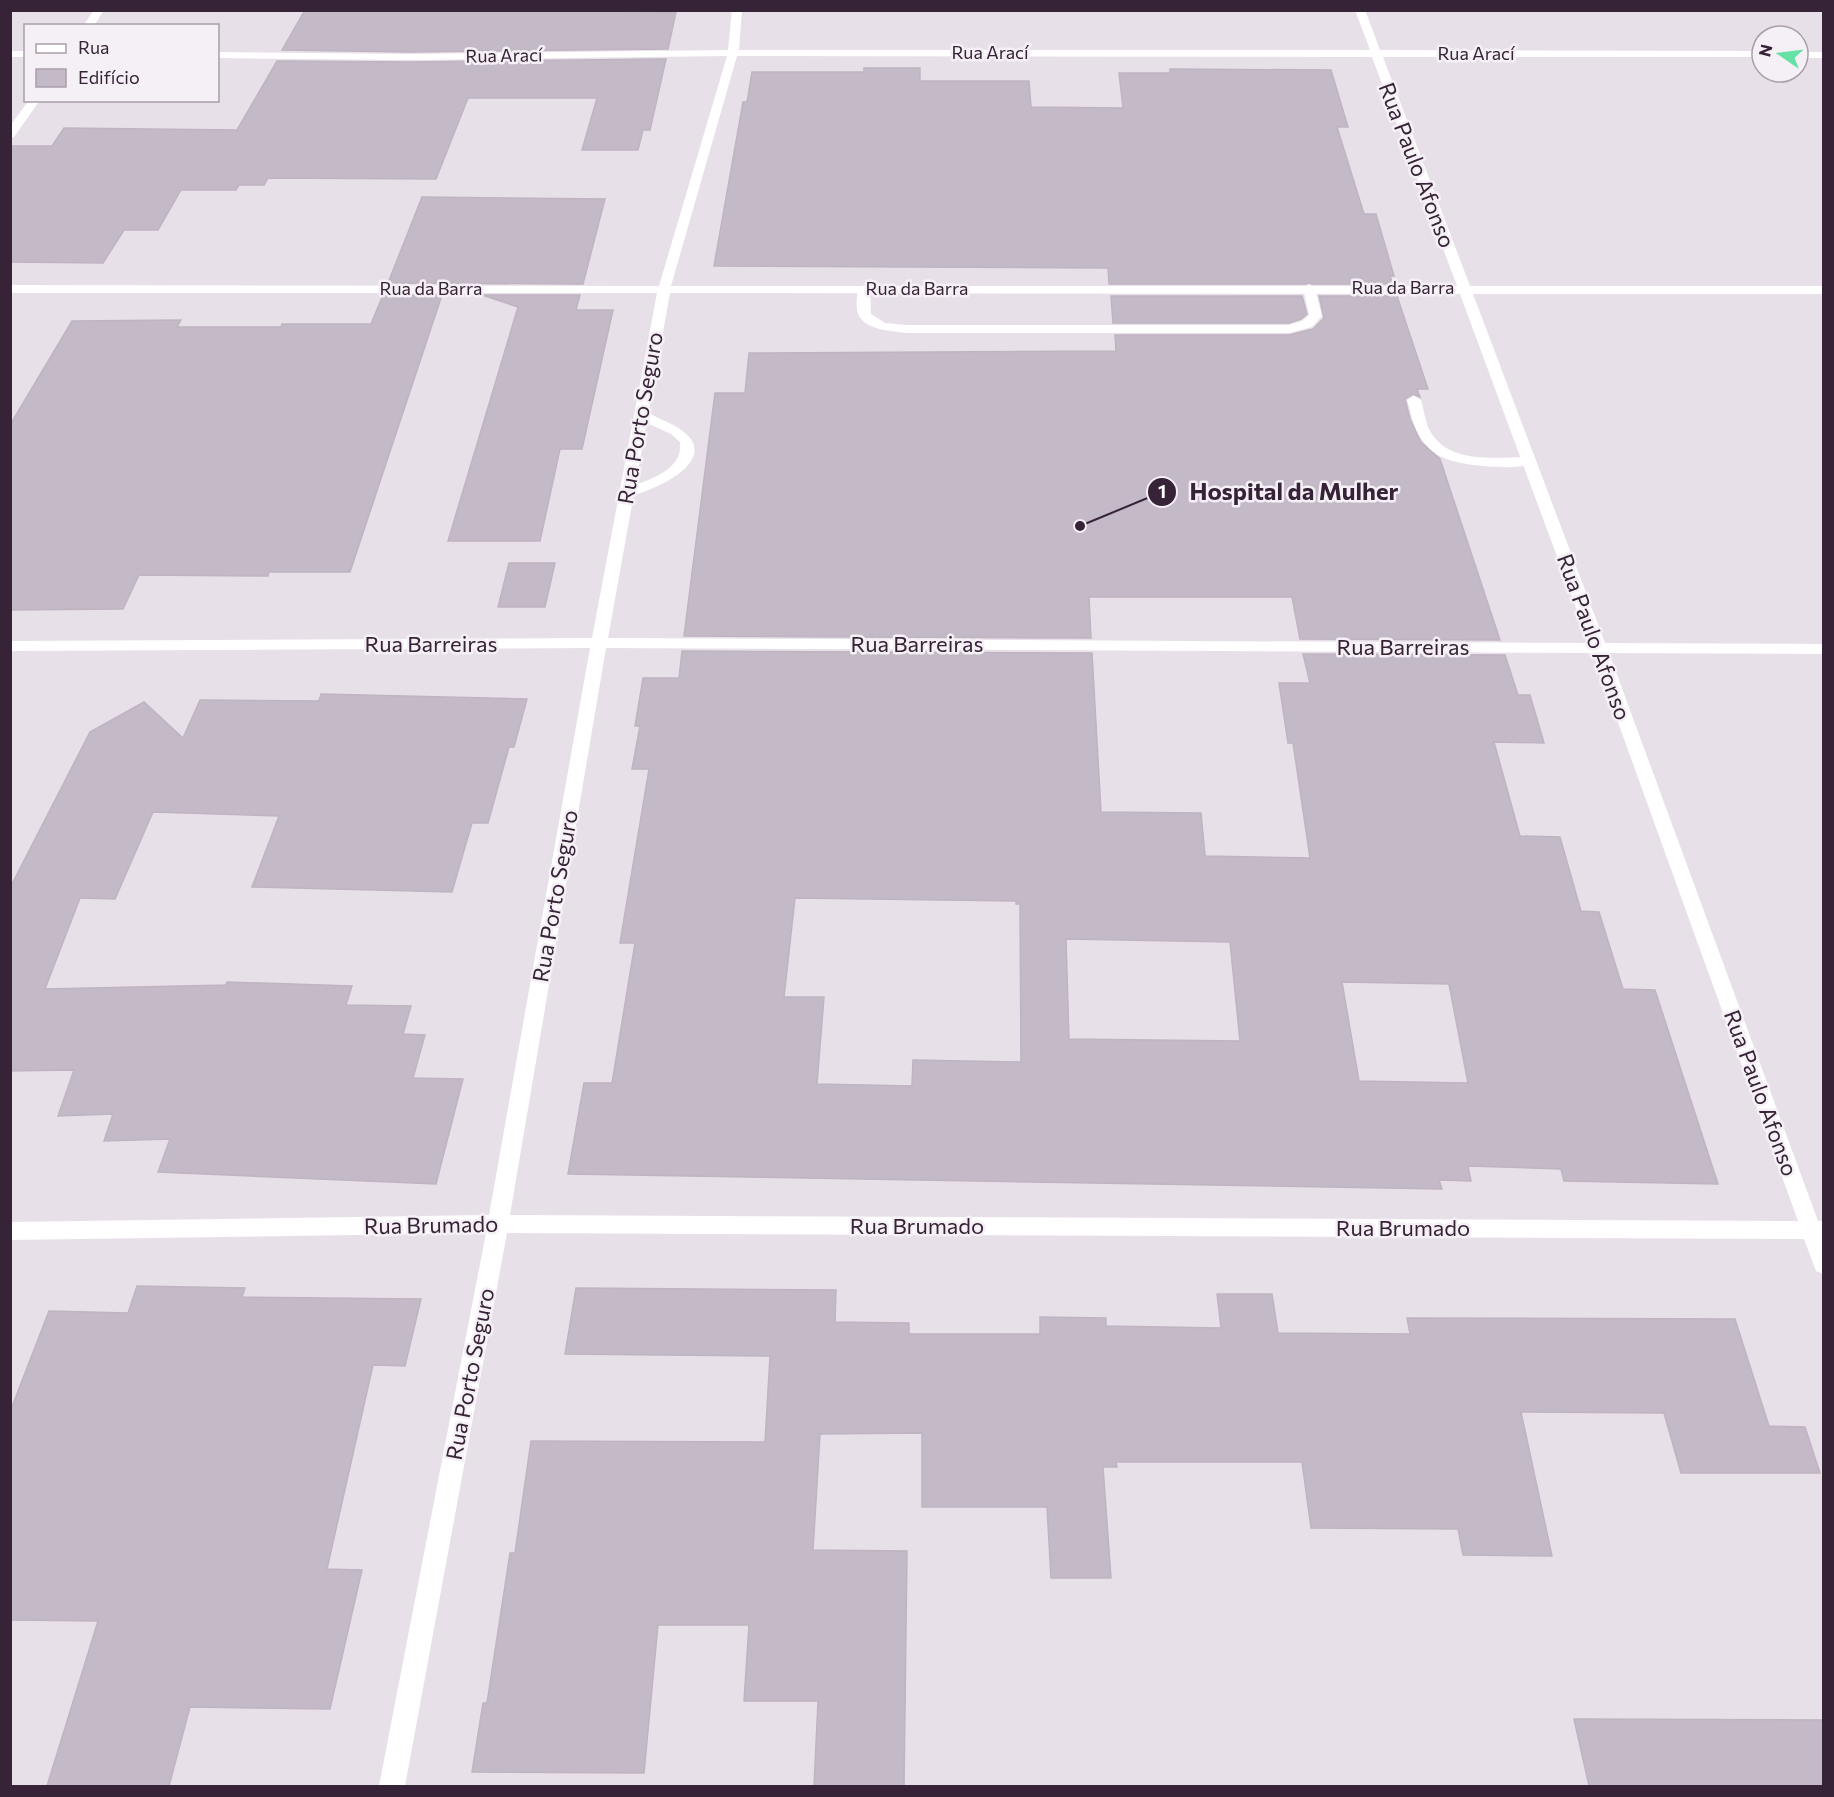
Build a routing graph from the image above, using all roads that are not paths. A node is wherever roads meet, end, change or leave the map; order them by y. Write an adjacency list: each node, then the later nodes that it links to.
1 (99, 10): 4 (street)
2 (737, 10): 5 (street, Rua Porto Seguro)
3 (1360, 10): 6 (street, Rua Paulo Afonso)
4 (89, 24)
5 (733, 53): 6 (street, Rua Arací); 8 (street, Rua Arací); 15 (street, Rua Porto Seguro)
6 (1375, 53): 7 (street, Rua Arací); 12 (street, Rua Paulo Afonso)
7 (1750, 54)
8 (219, 55)
9 (34, 102): 10 (street)
10 (10, 135)
11 (1309, 288): 12 (street, Rua da Barra); 14 (street, Rua da Barra); 14 (street)
12 (1464, 288): 16 (street, Rua da Barra); 19 (street, Rua Paulo Afonso)
13 (10, 289): 15 (street, Rua da Barra)
14 (864, 289): 15 (street, Rua da Barra)
15 (664, 290): 18 (street, Rua Porto Seguro)
16 (1824, 290)
17 (1414, 400): 19 (street)
18 (641, 415): 20 (street, Rua Porto Seguro); 20 (street)
19 (1530, 461): 23 (street, Rua Paulo Afonso)
20 (627, 493): 21 (street, Rua Porto Seguro)
21 (599, 643): 22 (street, Rua Barreiras); 23 (street, Rua Barreiras); 25 (street, Rua Porto Seguro)
22 (10, 646)
23 (1599, 648): 24 (street, Rua Barreiras); 26 (street, Rua Paulo Afonso)
24 (1824, 649)
25 (498, 1224): 26 (street, Rua Brumado); 27 (street, Rua Brumado); 29 (street, Rua Porto Seguro)
26 (1817, 1230): 28 (street, Rua Paulo Afonso)
27 (10, 1232)
28 (1824, 1265)
29 (392, 1786)

